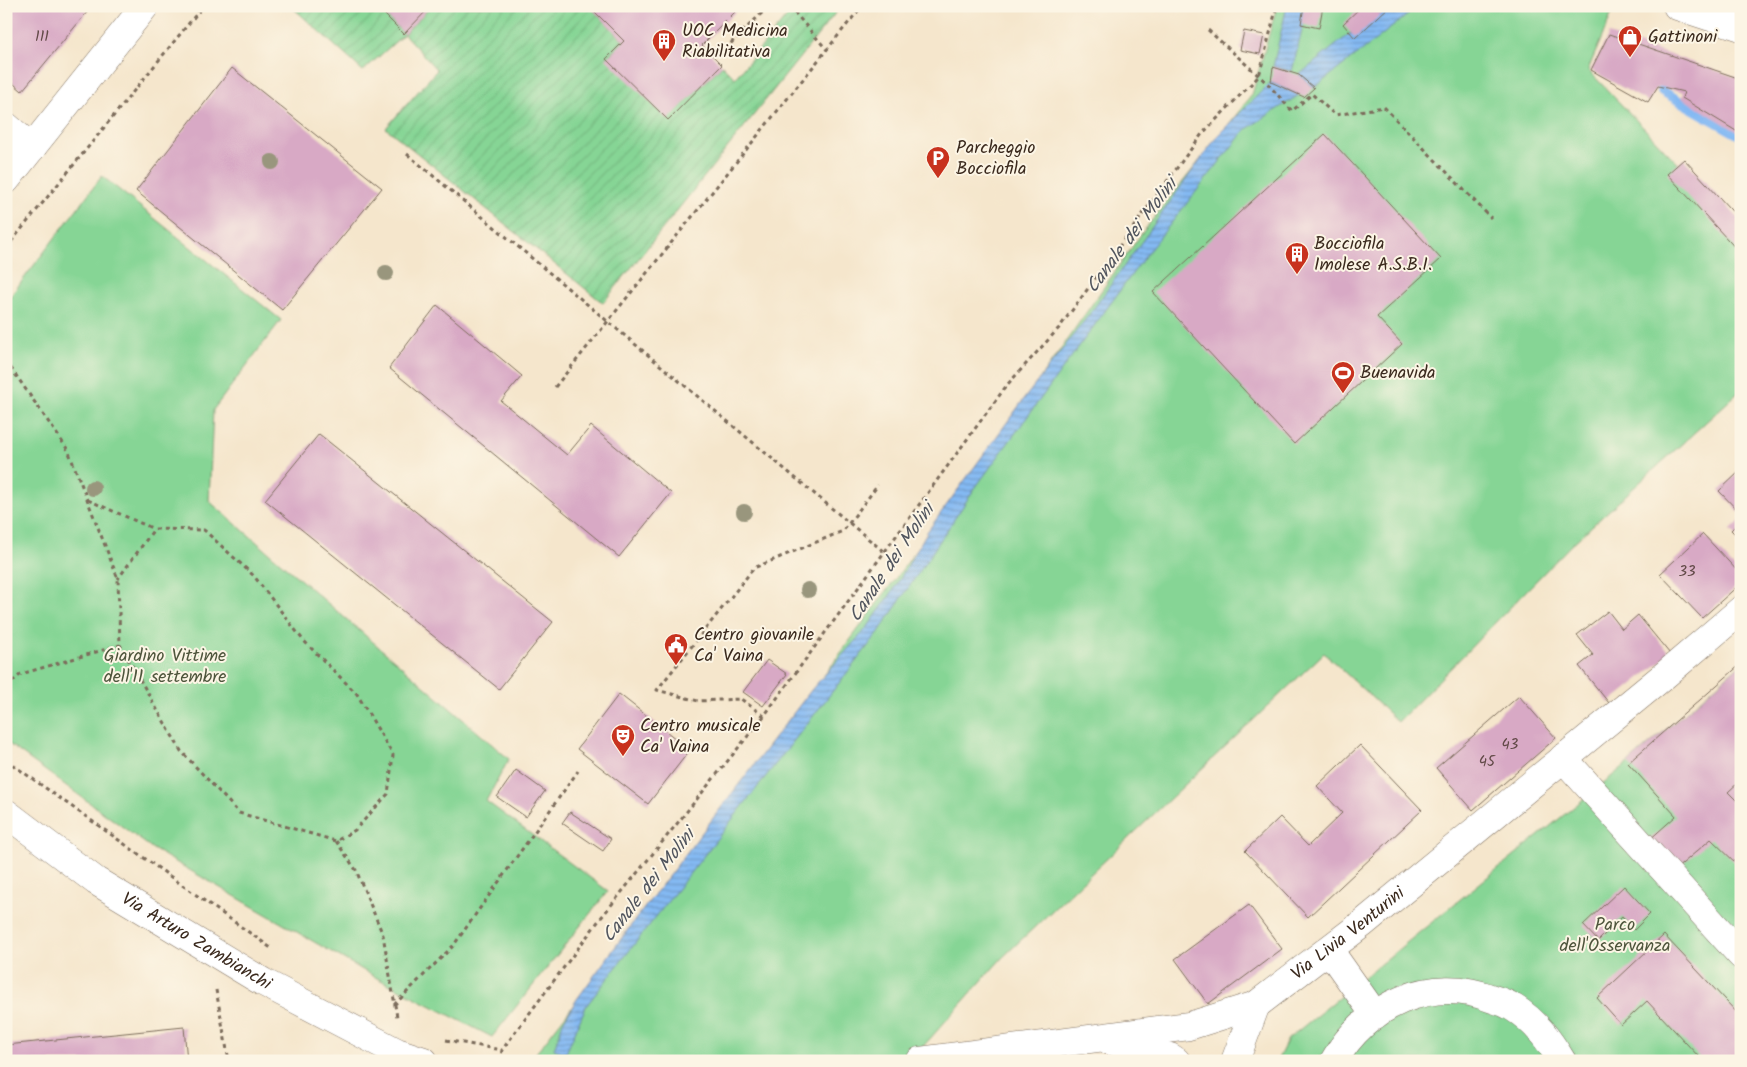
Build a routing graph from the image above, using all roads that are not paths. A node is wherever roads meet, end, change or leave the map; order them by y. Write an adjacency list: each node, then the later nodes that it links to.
1 (145, 6): 5 (street)
2 (1677, 6): 3 (street)
3 (1741, 27)
4 (6, 126): 5 (street)
5 (32, 148): 6 (street)
6 (6, 180)
7 (1741, 610): 8 (street, Via Livia Venturini)
8 (1563, 758): 10 (street, Via Livia Venturini); 11 (street)
9 (6, 813): 15 (street, Via Arturo Zambianchi)
10 (1329, 950): 12 (street, Via Livia Venturini); 13 (street)
11 (1741, 955)
12 (1256, 1005): 14 (street, Via Livia Venturini); 19 (street)
13 (1375, 1015): 20 (street); 21 (street)
14 (1097, 1038): 17 (street, Via Livia Venturini); 18 (street, Via Livia Venturini)
15 (394, 1056): 16 (street)
16 (424, 1061)
17 (920, 1061)
18 (1176, 1061)
19 (1235, 1061)
20 (1334, 1061)
21 (1562, 1061)

